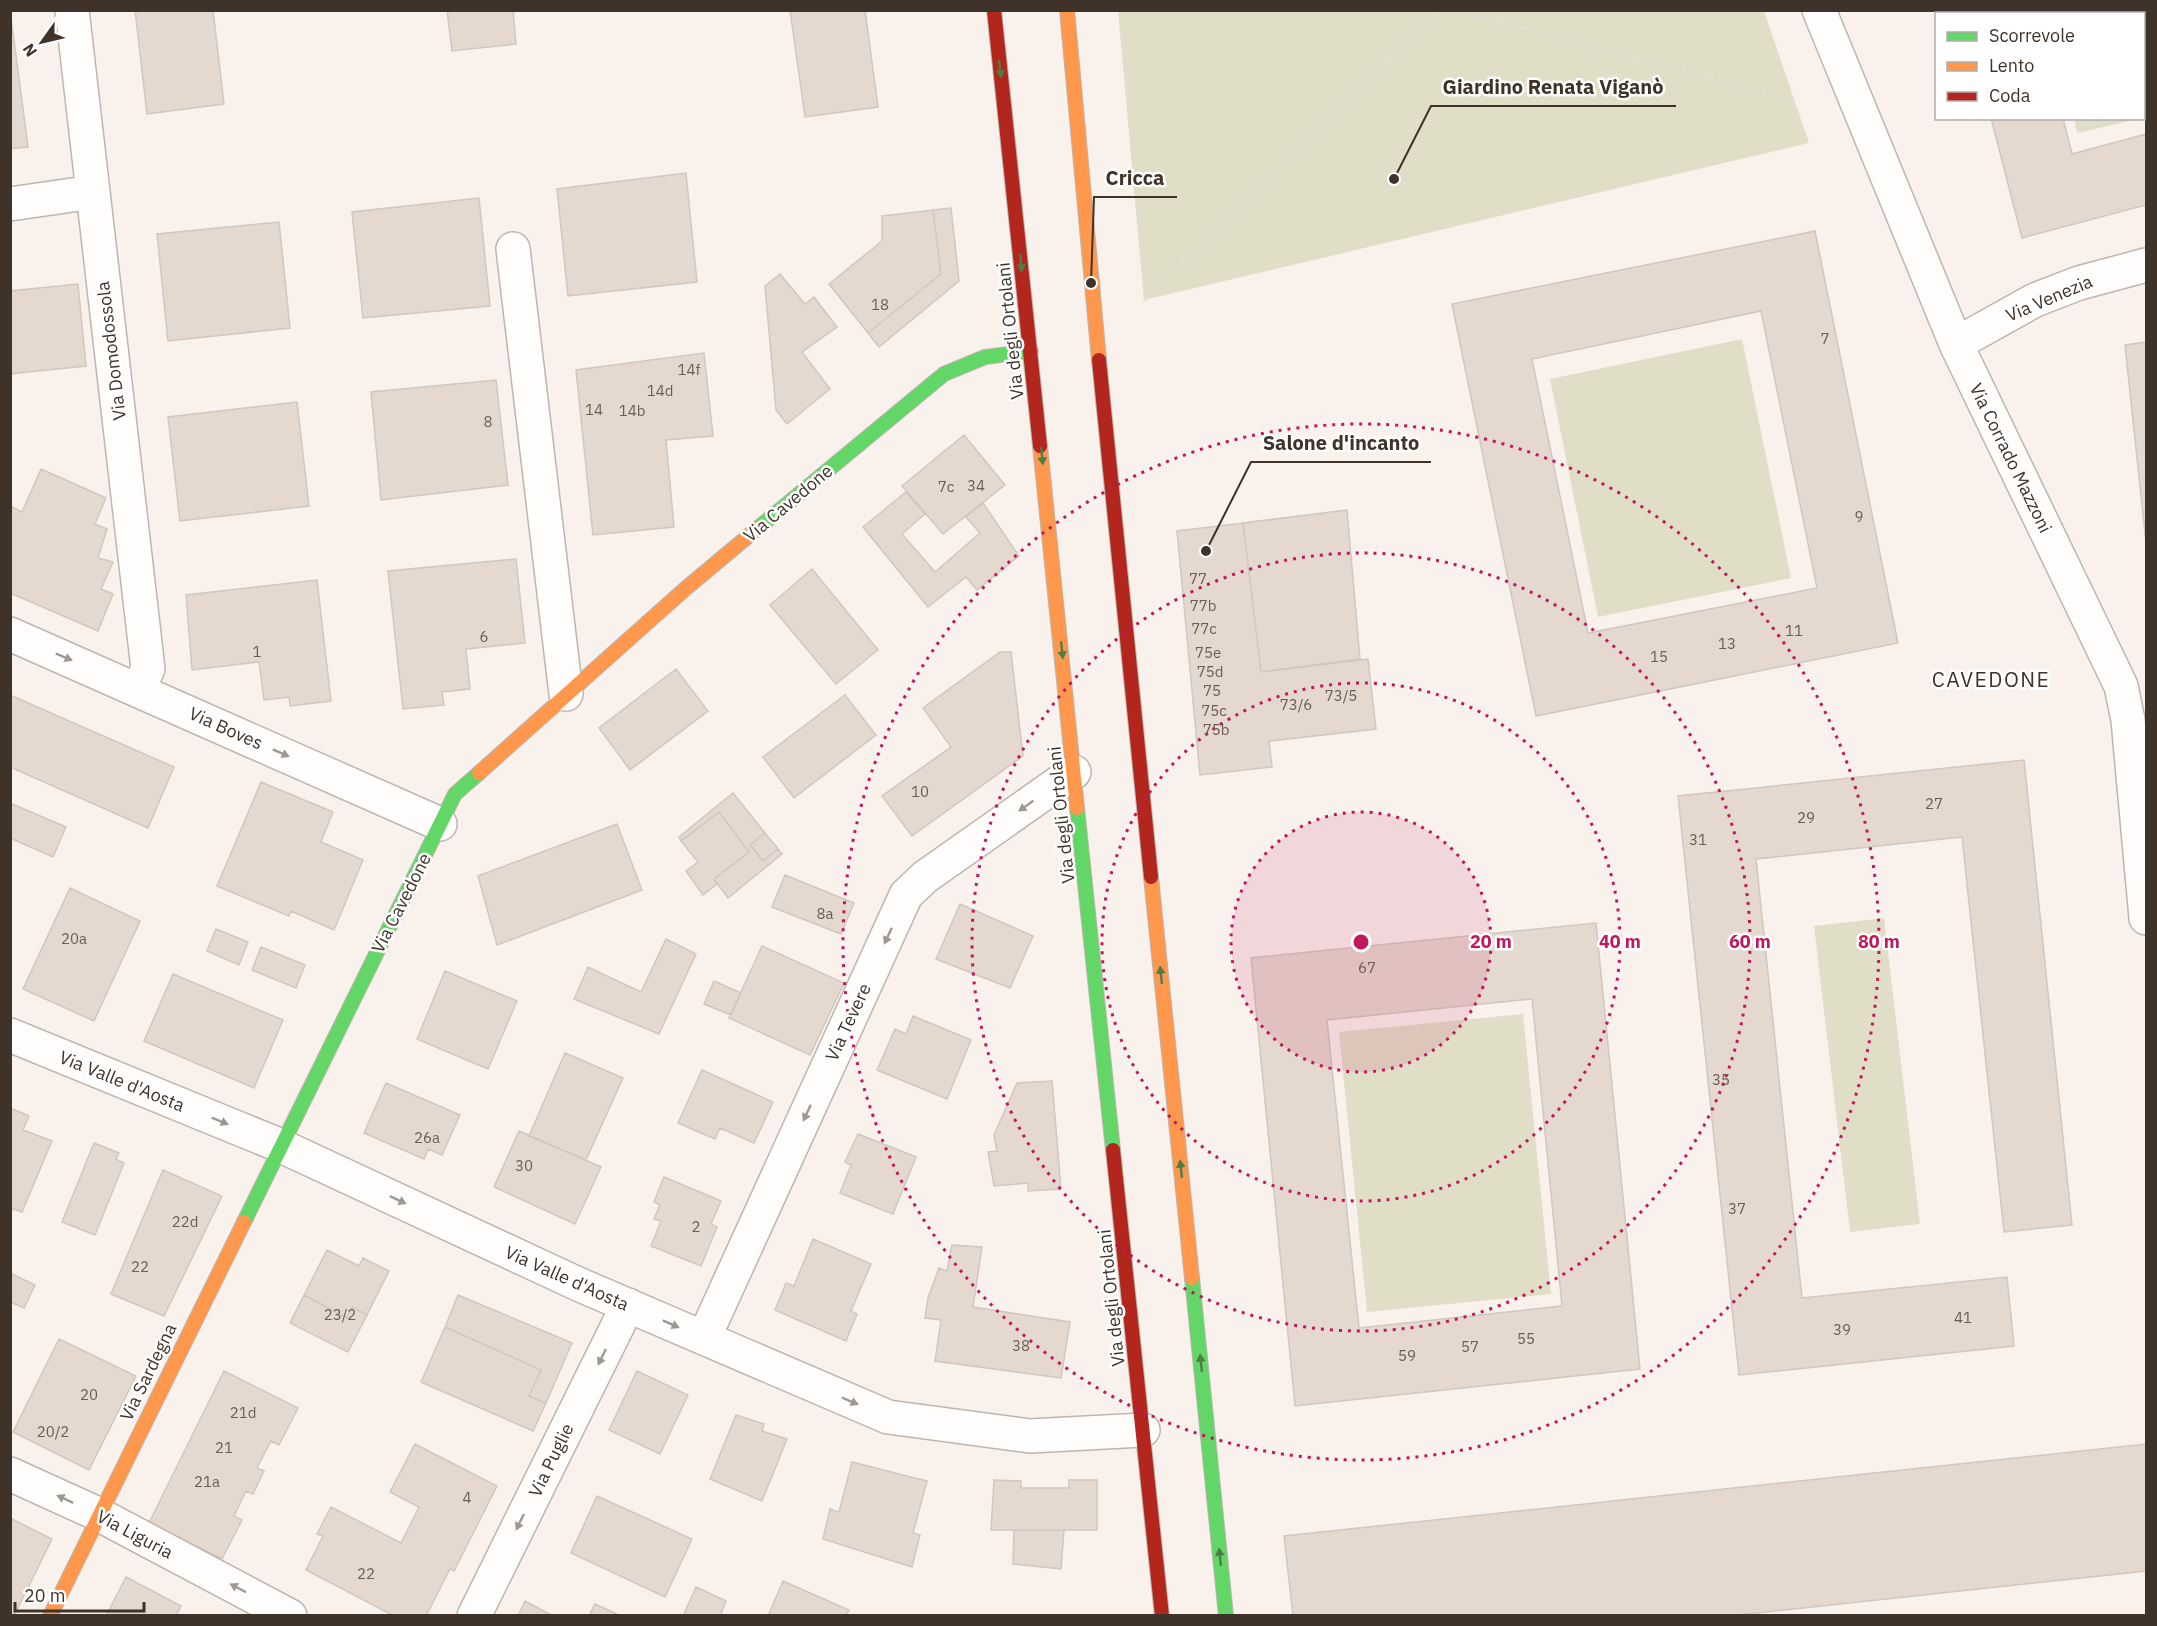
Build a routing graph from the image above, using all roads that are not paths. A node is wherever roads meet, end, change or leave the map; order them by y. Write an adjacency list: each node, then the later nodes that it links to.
1 (72, 10): 5 (street, Via Domodossola)
2 (994, 10): 10 (main road, Via degli Ortolani, one-way to 10)
3 (1067, 10): 28 (main road, one-way to 3)
4 (1819, 10): 9 (street, Via Corrado Mazzoni)
5 (93, 192): 6 (street); 12 (street, Via Domodossola)
6 (10, 204)
7 (513, 249): 13 (street)
8 (2146, 265): 9 (street, Via Venezia)
9 (1956, 344): 16 (street, Via Corrado Mazzoni)
10 (1031, 351): 13 (main road, Via Cavedone); 14 (main road, Via degli Ortolani, one-way to 14)
11 (10, 634): 12 (street, Via Boves, one-way to 12)
12 (138, 689): 15 (street, Via Boves, one-way to 15)
13 (566, 694): 15 (main road, Via Cavedone)
14 (1074, 772): 20 (street, Via Tevere, one-way to 20); 21 (main road, Via degli Ortolani)
15 (440, 824): 18 (main road, Via Cavedone)
16 (2146, 918)
17 (10, 1035): 18 (street, Via Valle d'Aosta, one-way to 18)
18 (279, 1145): 19 (street, Via Valle d'Aosta, one-way to 19); 23 (main road, Via Sardegna)
19 (628, 1305): 20 (street, Via Valle d'Aosta, one-way to 20); 26 (street, Via Puglie, one-way to 26)
20 (704, 1338): 21 (street, Via Valle d'Aosta, one-way to 21)
21 (1143, 1430): 27 (main road, Via degli Ortolani)
22 (10, 1474): 23 (street, Via Liguria, one-way to 22)
23 (98, 1514): 24 (main road, Via Sardegna); 25 (street, Via Liguria, one-way to 23)
24 (50, 1616)
25 (290, 1616)
26 (474, 1616)
27 (1162, 1616)
28 (1226, 1616)

